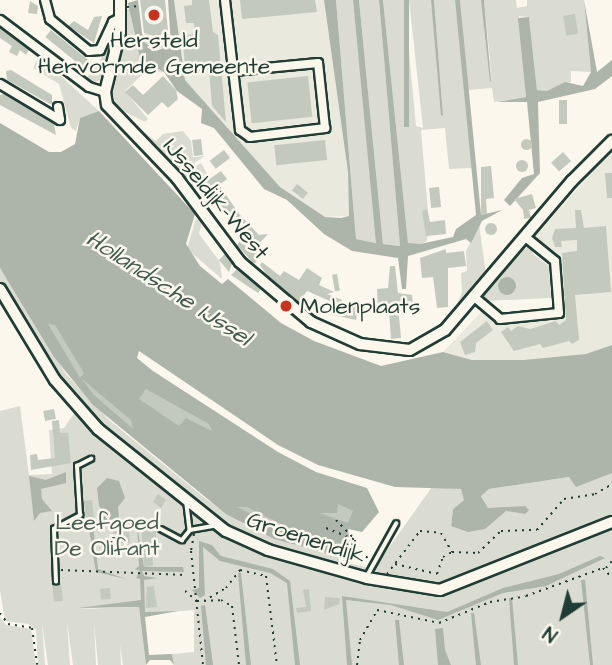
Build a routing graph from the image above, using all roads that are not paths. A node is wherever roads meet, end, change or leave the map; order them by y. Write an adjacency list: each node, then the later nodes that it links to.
1 (45, 0): 4 (street)
2 (120, 0): 4 (street)
3 (225, 0): 6 (street)
4 (120, 18): 8 (street)
5 (0, 20): 8 (street)
6 (234, 71): 6 (street)
7 (0, 84): 9 (street)
8 (105, 92): 13 (street, IJsseldijk-West)
9 (58, 107)
10 (612, 141): 11 (street, IJsseldijk-West)
11 (527, 238): 13 (street, IJsseldijk-West); 13 (street)
12 (0, 289): 15 (street, Groenendijk)
13 (473, 296)
14 (92, 459): 22 (lane)
15 (185, 499): 18 (street, Groenendijk); 20 (lane)
16 (612, 522): 21 (street, Groenendijk)
17 (396, 524): 21 (lane)
18 (219, 526): 20 (lane); 21 (street, Groenendijk)
19 (161, 529): 20 (lane)
20 (190, 530)
21 (367, 578)
22 (56, 582)

